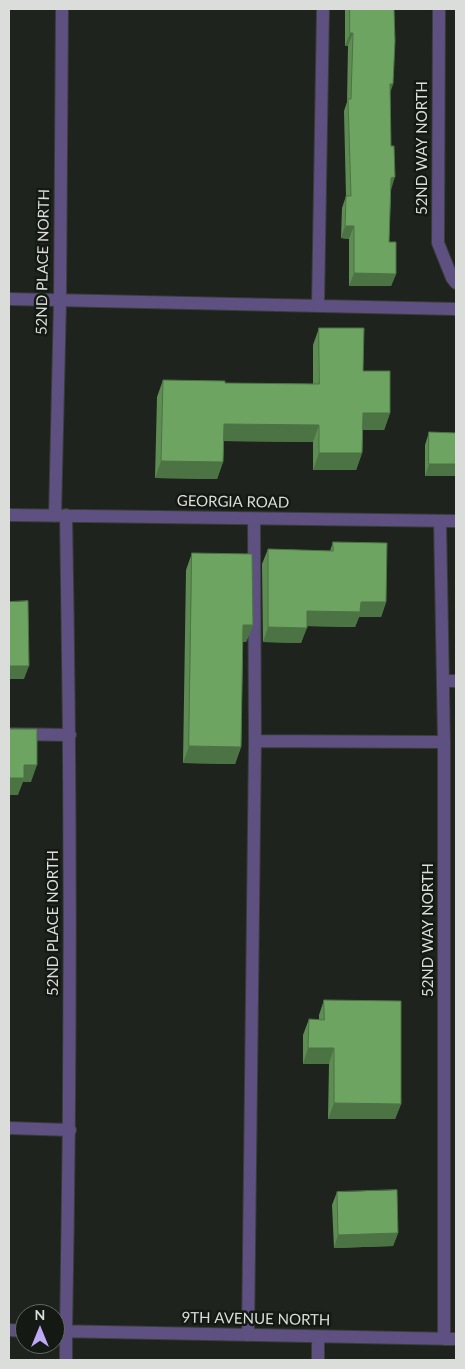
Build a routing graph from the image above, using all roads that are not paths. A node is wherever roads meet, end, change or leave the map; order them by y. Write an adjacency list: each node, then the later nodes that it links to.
1 (62, 9): 6 (street, 52ND PLACE NORTH)
2 (323, 9): 7 (street)
3 (439, 9): 4 (street, 52ND WAY NORTH)
4 (456, 283)
5 (9, 300): 6 (street)
6 (60, 301): 7 (street); 10 (street, 52ND PLACE NORTH)
7 (318, 305): 8 (street)
8 (456, 308)
9 (9, 515): 10 (street, GEORGIA ROAD)
10 (60, 515): 11 (street, GEORGIA ROAD); 17 (street, 52ND PLACE NORTH)
11 (254, 519): 12 (street, GEORGIA ROAD); 18 (street)
12 (440, 521): 13 (street, GEORGIA ROAD); 14 (street, 52ND WAY NORTH)
13 (456, 521)
14 (443, 681): 15 (street); 19 (street, 52ND WAY NORTH)
15 (456, 681)
16 (9, 734): 17 (street)
17 (70, 735): 21 (street, 52ND PLACE NORTH)
18 (255, 741): 19 (street); 24 (street)
19 (444, 742): 26 (street, 52ND WAY NORTH)
20 (9, 1128): 21 (street)
21 (70, 1130): 22 (street, 52ND PLACE NORTH)
22 (62, 1304)
23 (65, 1331): 24 (street, 9TH AVENUE NORTH)
24 (248, 1335): 25 (street, 9TH AVENUE NORTH)
25 (318, 1337): 26 (street, 9TH AVENUE NORTH); 27 (street)
26 (450, 1339)
27 (318, 1360)

